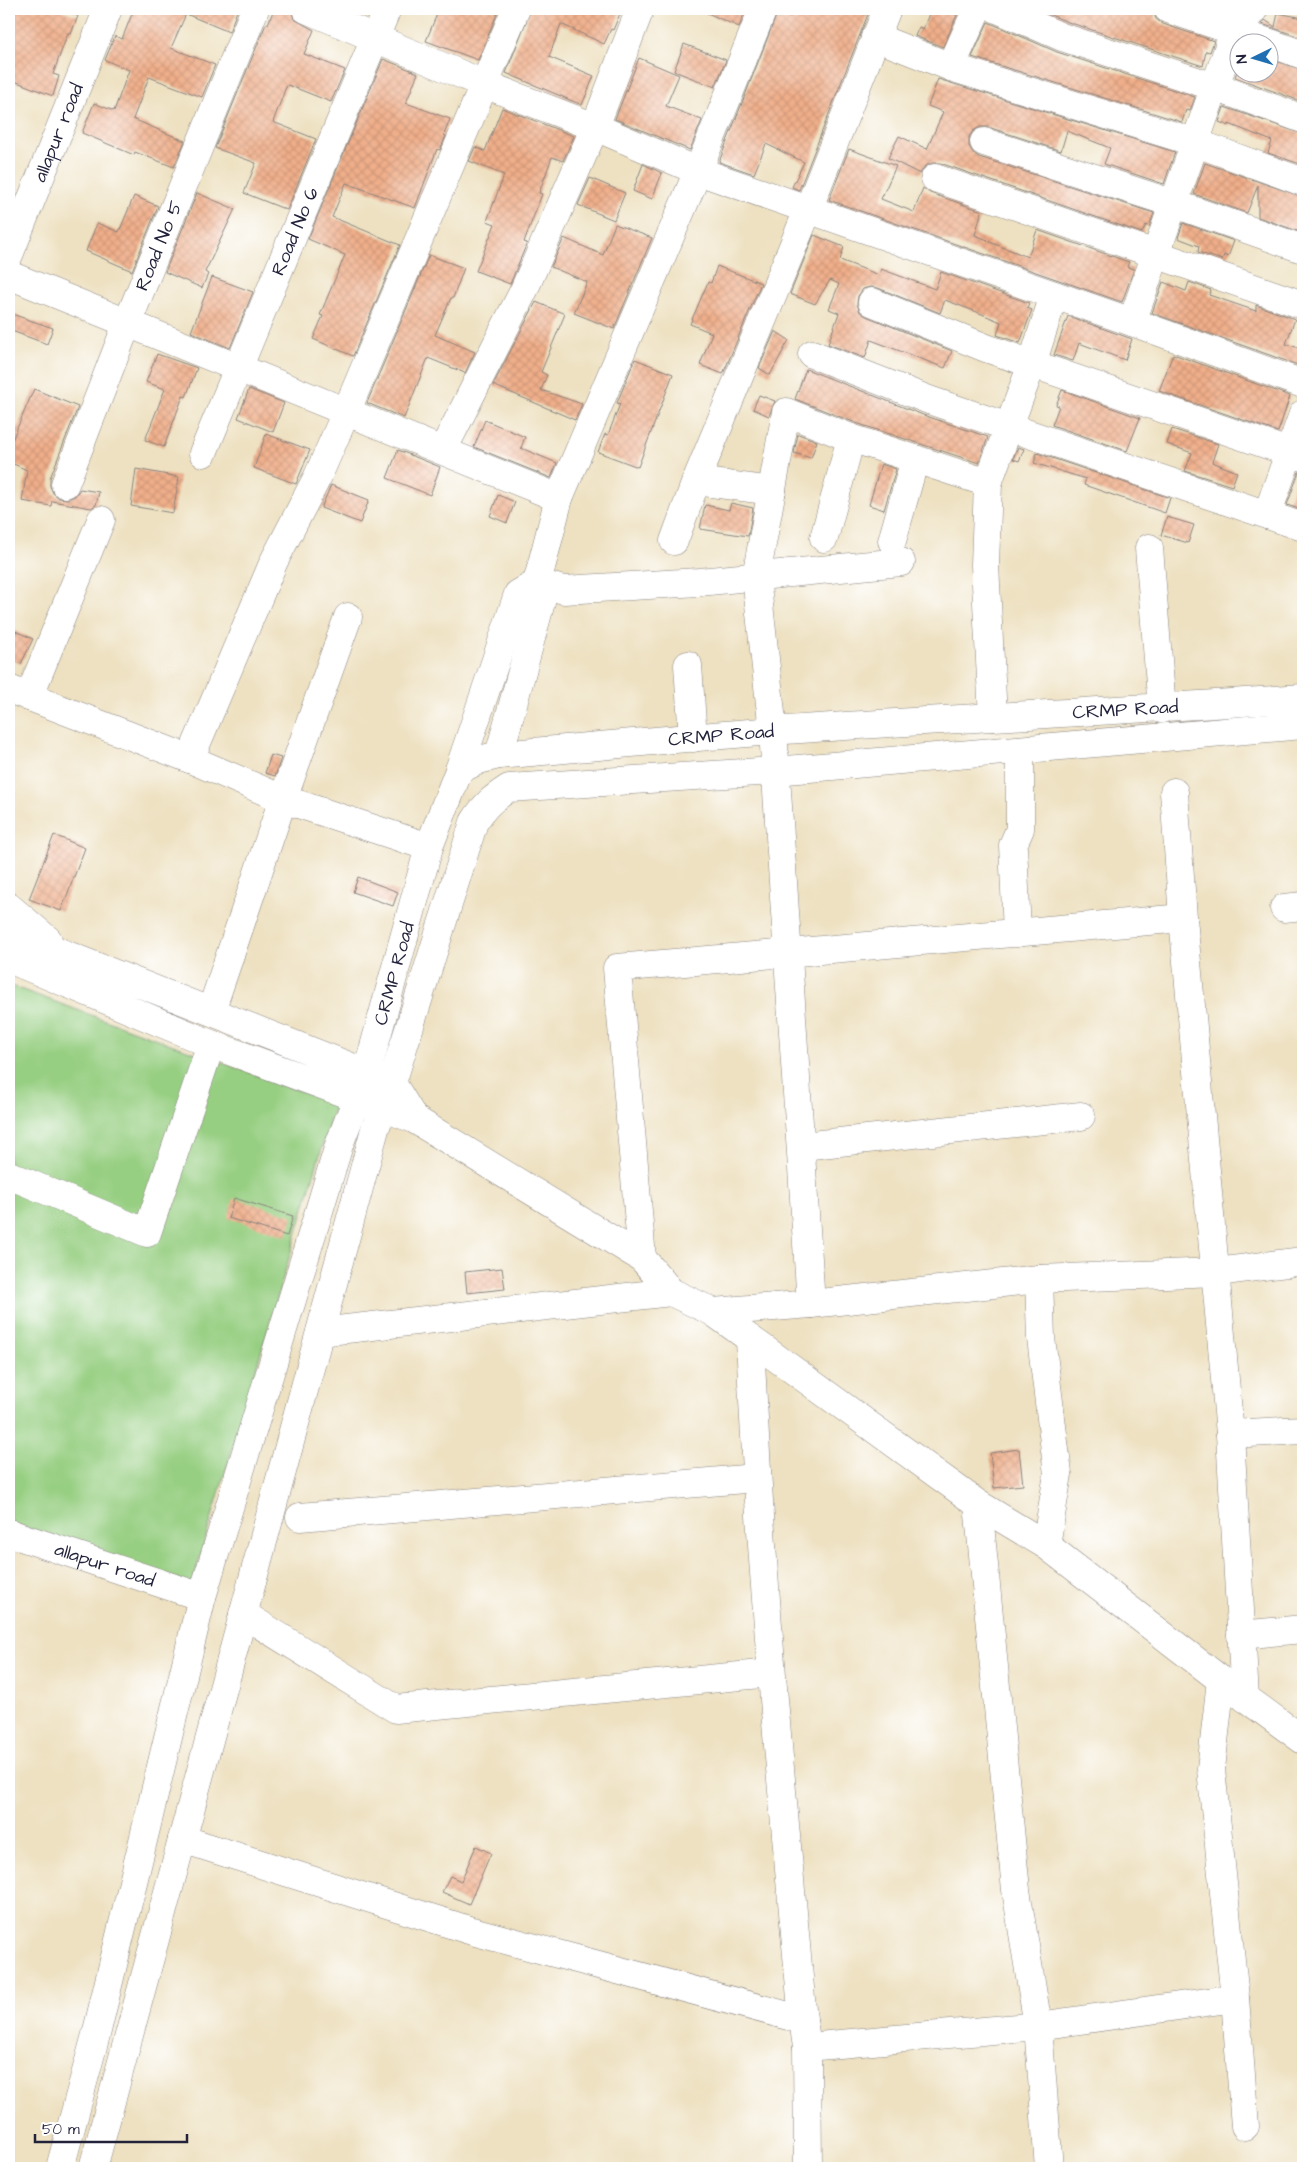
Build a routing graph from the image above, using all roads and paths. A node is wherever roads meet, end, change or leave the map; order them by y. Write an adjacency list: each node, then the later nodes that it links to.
1 (108, 9): 32 (street, allapur road)
2 (256, 9): 39 (street, Road No 5)
3 (306, 9): 15 (street)
4 (387, 9): 15 (street, Road No 6)
5 (516, 9): 20 (street)
6 (640, 9): 23 (street)
7 (763, 9): 26 (street)
8 (887, 9): 14 (street)
9 (977, 9): 19 (street)
10 (997, 9): 21 (street)
11 (1168, 9): 13 (street)
12 (1254, 9): 13 (street)
13 (1234, 32)
14 (875, 37): 19 (street); 30 (street)
15 (375, 38): 20 (street); 42 (street, Road No 6)
16 (1230, 44): 21 (street)
17 (1280, 47): 18 (street)
18 (1303, 54)
19 (952, 68): 25 (street)
20 (484, 84): 23 (street); 44 (street)
21 (1215, 87): 22 (street); 25 (street)
22 (1303, 119)
23 (595, 127): 26 (street); 48 (street)
24 (984, 142): 29 (street)
25 (1194, 142): 28 (street); 29 (street)
26 (698, 171): 30 (street); 56 (street)
27 (935, 178): 33 (street)
28 (1303, 182)
29 (1175, 204): 31 (street); 33 (street)
30 (808, 210): 35 (street); 52 (street)
31 (1303, 250)
32 (9, 255)
33 (1155, 255): 37 (street); 38 (street)
34 (9, 275): 39 (street)
35 (1054, 295): 38 (street); 41 (street)
36 (872, 302): 41 (street)
37 (1303, 305)
38 (1132, 322): 43 (street)
39 (127, 324): 42 (street); 54 (street, Road No 5)
40 (812, 354): 46 (street)
41 (1032, 364): 46 (street); 50 (street)
42 (239, 367): 44 (street); 49 (street, Road No 6)
43 (1303, 384)
44 (347, 410): 48 (street); 76 (street)
45 (1303, 414): 50 (street)
46 (1009, 427): 53 (street); 57 (street)
47 (851, 438): 51 (street); 55 (street); 60 (street)
48 (443, 450): 56 (street)
49 (203, 454)
50 (1296, 454): 57 (street)
51 (915, 459): 53 (street); 63 (street)
52 (696, 482): 55 (street); 61 (street)
53 (988, 483): 70 (street)
54 (65, 484)
55 (772, 491): 63 (street)
56 (559, 498): 64 (street)
57 (1267, 514): 59 (street)
58 (101, 520): 67 (street)
59 (1303, 527)
60 (824, 538)
61 (674, 541)
62 (1149, 548): 69 (street)
63 (756, 577): 64 (street); 72 (street)
64 (538, 583): 75 (street); 77 (street)
65 (348, 617): 80 (street)
66 (688, 665): 73 (street)
67 (19, 693): 76 (street)
68 (1303, 698): 69 (street, CRMP Road)
69 (1162, 709): 70 (street, CRMP Road)
70 (993, 717): 72 (street, CRMP Road)
71 (1303, 725): 74 (street, CRMP Road)
72 (773, 731): 73 (street, CRMP Road); 78 (street)
73 (693, 738): 75 (street, CRMP Road)
74 (1020, 750): 78 (street, CRMP Road); 85 (street)
75 (499, 755): 77 (street, CRMP Road)
76 (190, 759): 80 (street)
77 (459, 770): 81 (street, CRMP Road)
78 (775, 771): 86 (street); 91 (street, CRMP Road)
79 (1174, 792): 83 (street)
80 (283, 799): 81 (street); 89 (street)
81 (429, 847): 92 (street, CRMP Road)
82 (9, 907): 88 (street)
83 (1183, 918): 85 (street); 100 (street)
84 (9, 932): 87 (street)
85 (1017, 933): 86 (street)
86 (787, 954): 96 (street); 98 (street)
87 (18, 960): 88 (street); 88 (street)
88 (59, 966): 89 (street); 90 (street)
89 (211, 1011): 92 (street)
90 (211, 1044): 92 (street); 97 (street)
91 (392, 1083): 92 (street); 93 (street, CRMP Road); 95 (street)
92 (362, 1084): 93 (street); 114 (street, CRMP Road)
93 (383, 1109): 95 (street); 105 (street, CRMP Road)
94 (1081, 1116): 96 (street)
95 (414, 1119): 98 (street)
96 (802, 1146): 103 (street)
97 (9, 1175)
98 (642, 1258): 102 (street)
99 (1303, 1262): 100 (street)
100 (1217, 1272): 101 (street); 108 (street)
101 (1039, 1279): 103 (street); 113 (street)
102 (671, 1292): 104 (street); 105 (street)
103 (811, 1304): 104 (street)
104 (714, 1312): 106 (street)
105 (320, 1332): 115 (street, CRMP Road)
106 (750, 1339): 109 (street); 110 (street)
107 (1303, 1430): 108 (street)
108 (1230, 1434): 117 (street)
109 (756, 1478): 111 (street); 118 (street)
110 (978, 1504): 113 (street); 125 (street)
111 (300, 1517)
112 (9, 1533): 114 (street, allapur road)
113 (1046, 1545): 119 (street)
114 (202, 1597): 128 (street, CRMP Road)
115 (243, 1614): 118 (street); 122 (street, CRMP Road)
116 (1303, 1629): 117 (street)
117 (1241, 1635): 120 (street)
118 (772, 1673): 124 (street)
119 (1221, 1680): 120 (street); 123 (street)
120 (1245, 1698): 121 (street)
121 (1303, 1740)
122 (182, 1839): 124 (street); 129 (street, CRMP Road)
123 (1235, 1998): 125 (street); 127 (street)
124 (803, 2020): 126 (street)
125 (1038, 2026): 126 (street); 131 (street)
126 (807, 2047): 130 (street)
127 (1245, 2126)
128 (60, 2168)
129 (93, 2168)
130 (808, 2168)
131 (1049, 2168)

